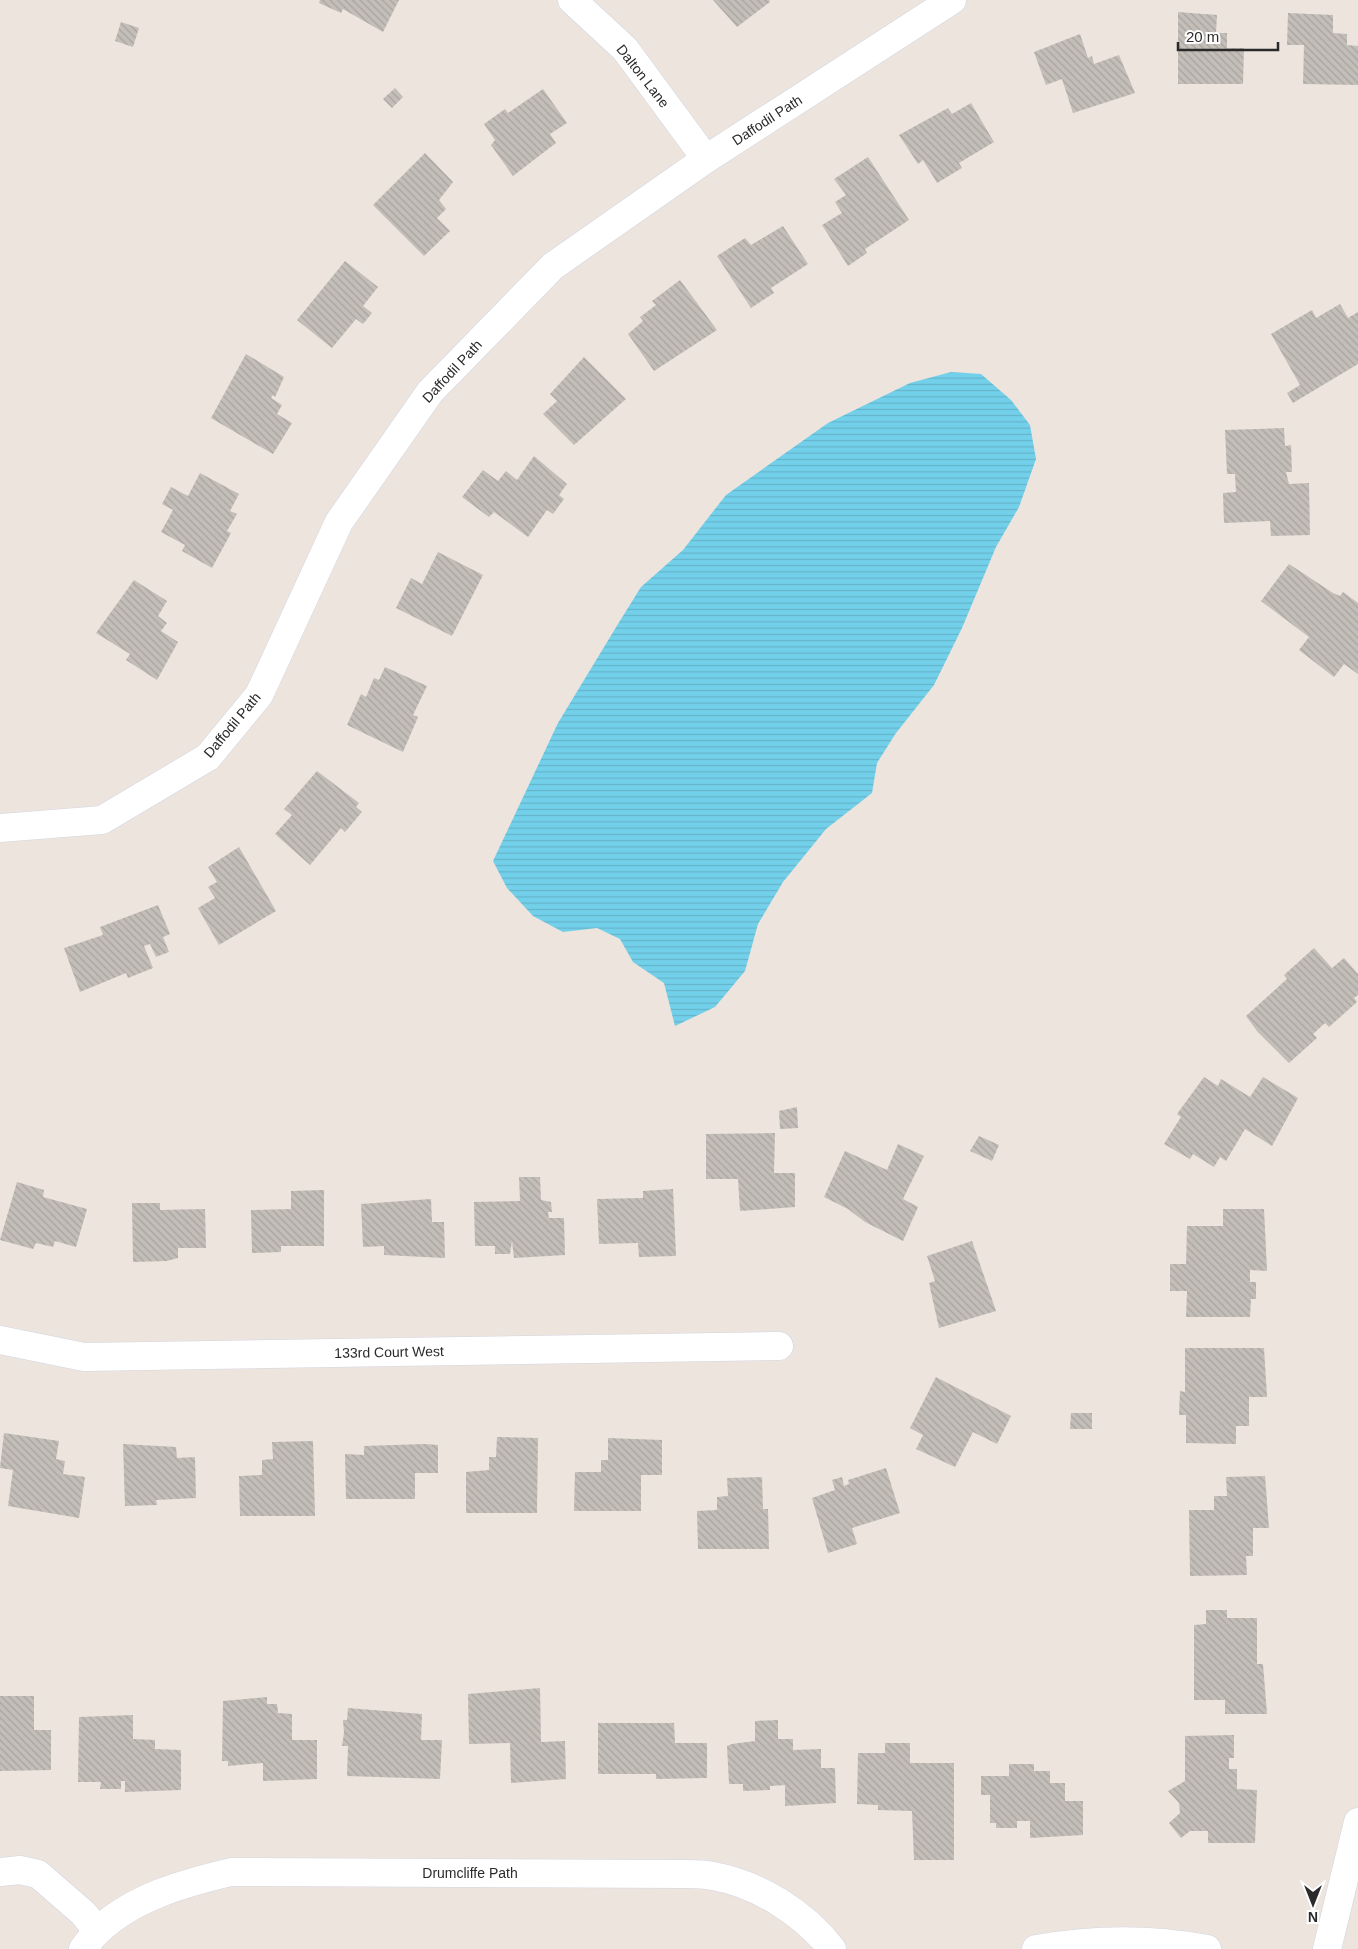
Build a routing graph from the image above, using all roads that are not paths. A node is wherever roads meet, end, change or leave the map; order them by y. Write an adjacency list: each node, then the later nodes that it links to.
1 (572, 0): 3 (street, Dalton Lane)
2 (952, 0): 3 (street, Daffodil Path)
3 (706, 159): 4 (street, Daffodil Path)
4 (0, 828)
5 (0, 1340): 6 (street, 133rd Court West)
6 (780, 1346)
7 (1358, 1822): 13 (street)
8 (0, 1872): 9 (street, Drumcliffe Path)
9 (90, 1940): 10 (street, Drumcliffe Path)
10 (832, 1949)
11 (1036, 1949): 12 (street)
12 (1207, 1949)
13 (1327, 1949)

